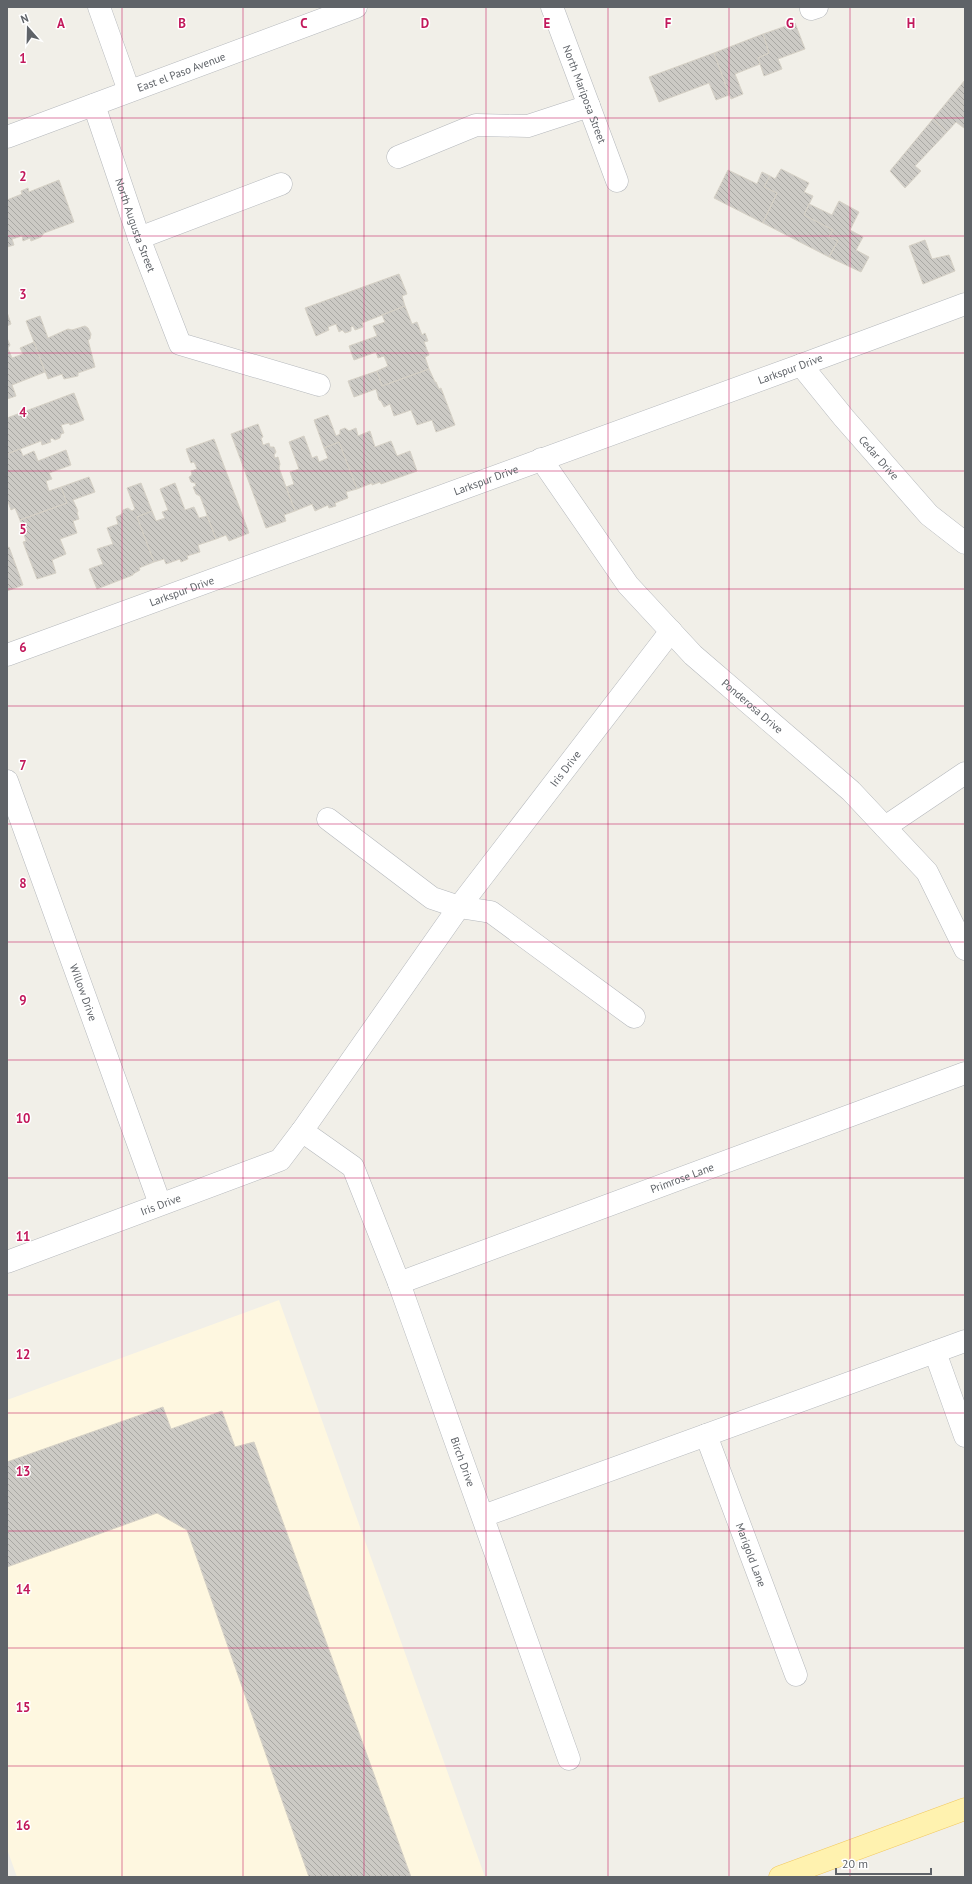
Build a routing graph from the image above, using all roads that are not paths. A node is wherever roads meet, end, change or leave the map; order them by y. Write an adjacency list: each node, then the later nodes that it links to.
1 (99, 7): 4 (street)
2 (356, 7): 4 (street, East el Paso Avenue)
3 (552, 7): 6 (street, North Mariposa Street)
4 (129, 91): 5 (street, East el Paso Avenue)
5 (94, 105): 7 (street, East el Paso Avenue); 11 (street, North Augusta Street)
6 (589, 106): 8 (street); 9 (street, North Mariposa Street)
7 (7, 137)
8 (398, 157)
9 (617, 181)
10 (281, 184): 11 (street)
11 (139, 238): 14 (street, North Augusta Street)
12 (965, 304): 13 (street, Larkspur Drive)
13 (801, 365): 15 (street, Larkspur Drive); 16 (street, Cedar Drive)
14 (319, 385)
15 (541, 459): 17 (street, Ponderosa Drive); 18 (street, Larkspur Drive)
16 (965, 543)
17 (671, 631): 22 (street, Ponderosa Drive); 23 (street, Iris Drive)
18 (7, 655)
19 (965, 773): 22 (street)
20 (7, 781): 28 (street, Willow Drive)
21 (328, 819): 23 (street)
22 (885, 827): 24 (street, Ponderosa Drive)
23 (459, 907): 25 (street); 27 (street, Iris Drive)
24 (965, 949)
25 (634, 1017)
26 (965, 1073): 30 (street, Primrose Lane)
27 (302, 1131): 28 (street, Iris Drive); 30 (street, Birch Drive)
28 (160, 1204): 29 (street, Iris Drive)
29 (7, 1262)
30 (399, 1283): 35 (street, Birch Drive)
31 (965, 1341): 32 (street)
32 (935, 1352): 33 (street); 34 (street)
33 (706, 1435): 35 (street); 36 (street, Marigold Lane)
34 (965, 1436)
35 (483, 1516): 37 (street, Birch Drive)
36 (796, 1674)
37 (569, 1759)
38 (965, 1809): 39 (main road)
39 (780, 1877)

